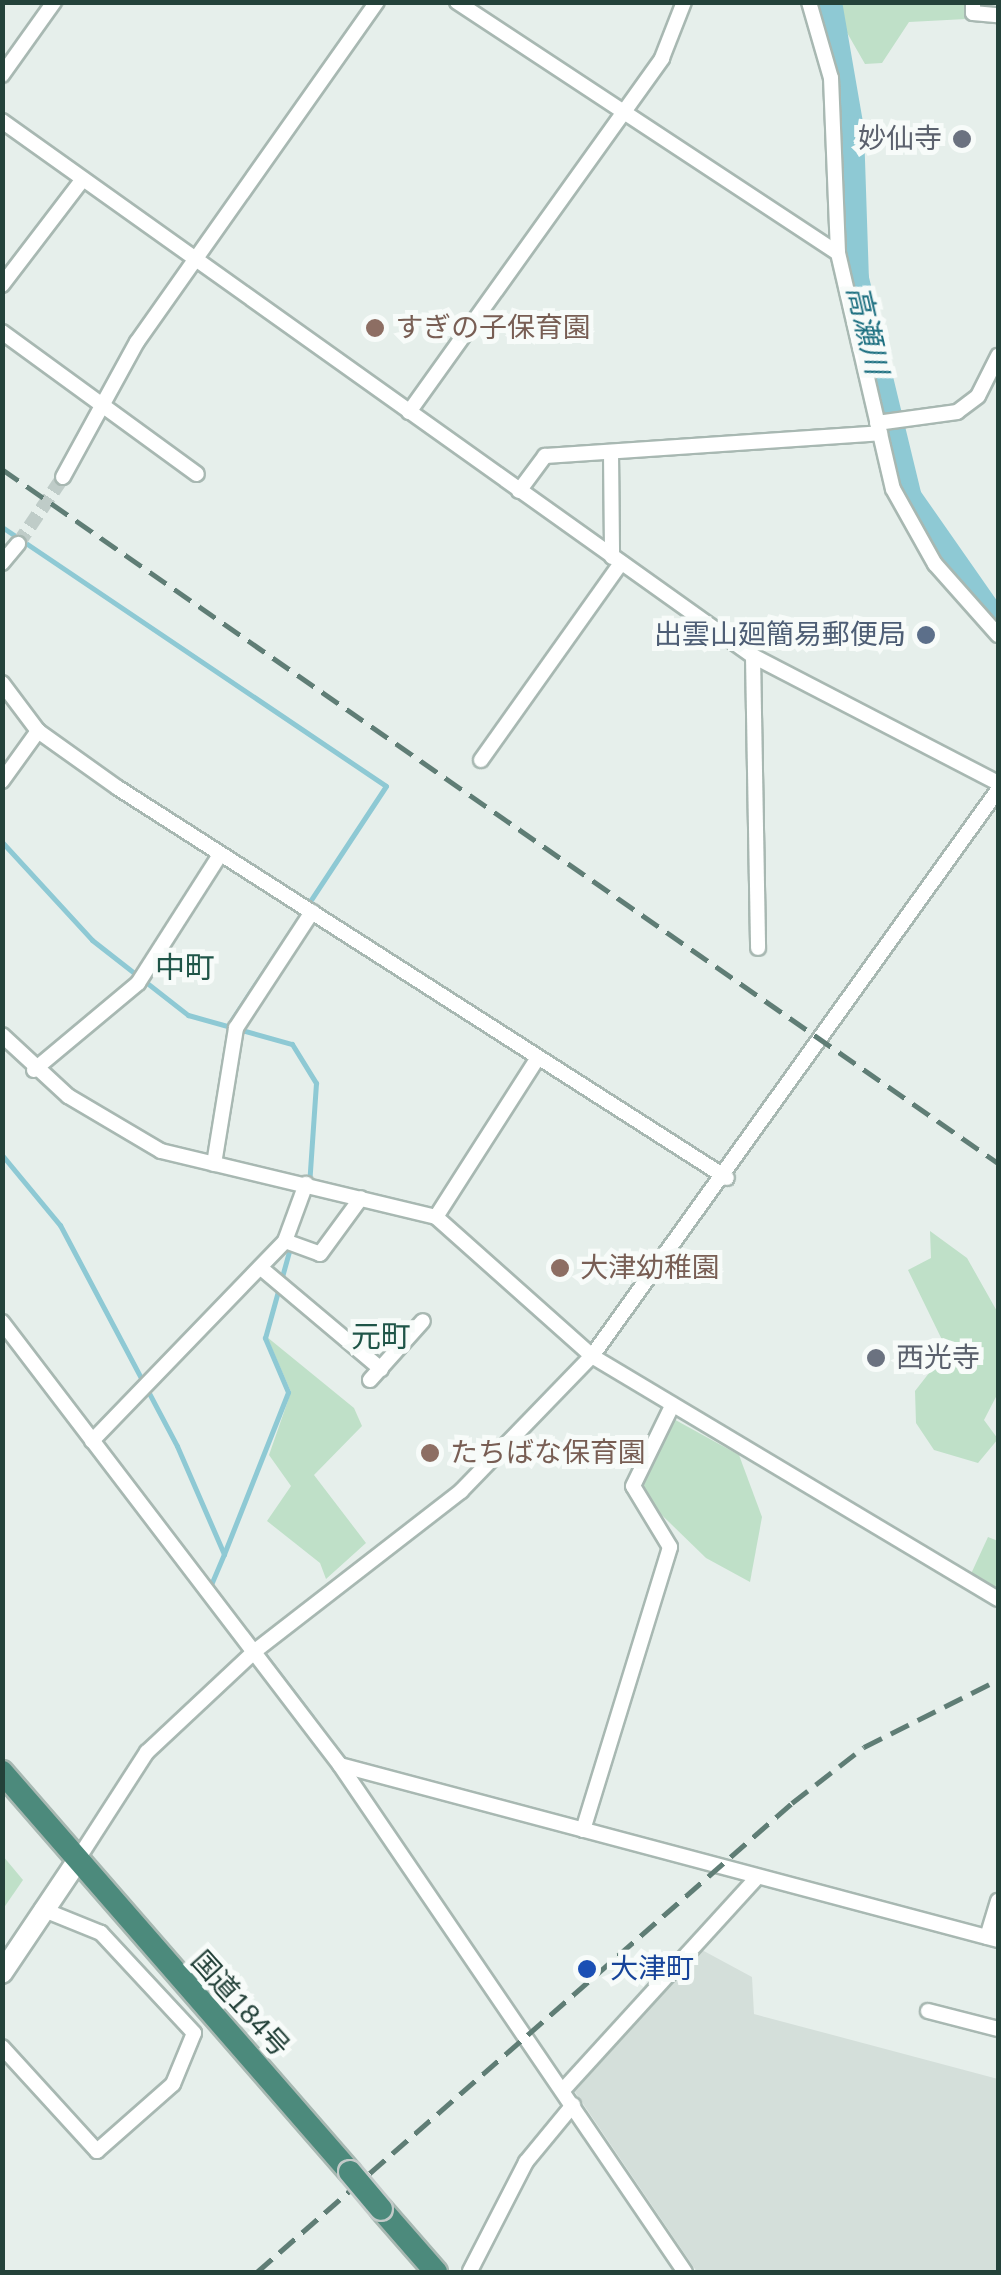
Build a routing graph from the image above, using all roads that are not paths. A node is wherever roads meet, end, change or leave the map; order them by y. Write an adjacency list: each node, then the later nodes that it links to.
1 (54, 2): 8 (street)
2 (377, 2): 13 (street)
3 (457, 2): 9 (street)
4 (684, 2): 9 (street)
5 (808, 2): 12 (street)
6 (974, 2): 7 (street)
7 (998, 14)
8 (2, 75)
9 (624, 110): 12 (street); 18 (street)
10 (2, 121): 11 (street)
11 (83, 179): 13 (street); 14 (street)
12 (838, 253): 19 (street)
13 (196, 260): 17 (street); 18 (street)
14 (2, 285)
15 (2, 332): 17 (street)
16 (998, 356): 19 (street)
17 (102, 407): 21 (street); 22 (street)
18 (409, 412): 23 (street)
19 (878, 428): 20 (street); 27 (street)
20 (612, 453): 23 (street); 25 (street)
21 (196, 474)
22 (63, 477)
23 (519, 490): 25 (street)
24 (18, 544): 26 (street)
25 (617, 560): 28 (street); 31 (street)
26 (2, 562)
27 (998, 635)
28 (753, 656): 33 (street); 36 (street)
29 (2, 684): 30 (street)
30 (38, 731): 32 (street); 34 (street)
31 (481, 760)
32 (2, 781)
33 (998, 787): 41 (street)
34 (220, 856): 35 (street); 39 (street)
35 (312, 912): 38 (street); 40 (street)
36 (758, 948)
37 (2, 1035): 39 (street)
38 (535, 1062): 41 (street); 44 (street)
39 (34, 1070): 40 (street)
40 (214, 1164): 42 (street)
41 (726, 1178): 49 (street)
42 (306, 1184): 43 (street); 45 (street)
43 (361, 1198): 44 (street); 45 (street)
44 (436, 1217): 49 (street)
45 (285, 1241): 46 (street)
46 (261, 1268): 47 (street); 51 (street)
47 (422, 1321)
48 (2, 1322): 51 (street)
49 (592, 1356): 50 (street); 53 (street)
50 (672, 1406): 52 (street); 56 (street)
51 (92, 1442): 53 (street)
52 (998, 1600)
53 (254, 1651): 54 (street); 57 (street)
54 (340, 1765): 56 (street); 66 (street)
55 (2, 1772): 57 (highway, 国道184号)
56 (582, 1830): 58 (street)
57 (76, 1863): 60 (main road); 69 (highway, 国道184号, bridge)
58 (755, 1880): 61 (street); 66 (street)
59 (998, 1901): 61 (street)
60 (42, 1909): 62 (main road); 65 (street)
61 (992, 1939)
62 (2, 1973)
63 (928, 2011): 64 (street)
64 (998, 2030)
65 (2, 2047)
66 (563, 2090): 67 (street)
67 (574, 2105): 68 (street); 70 (street)
68 (470, 2271)
69 (436, 2272)
70 (684, 2272)

